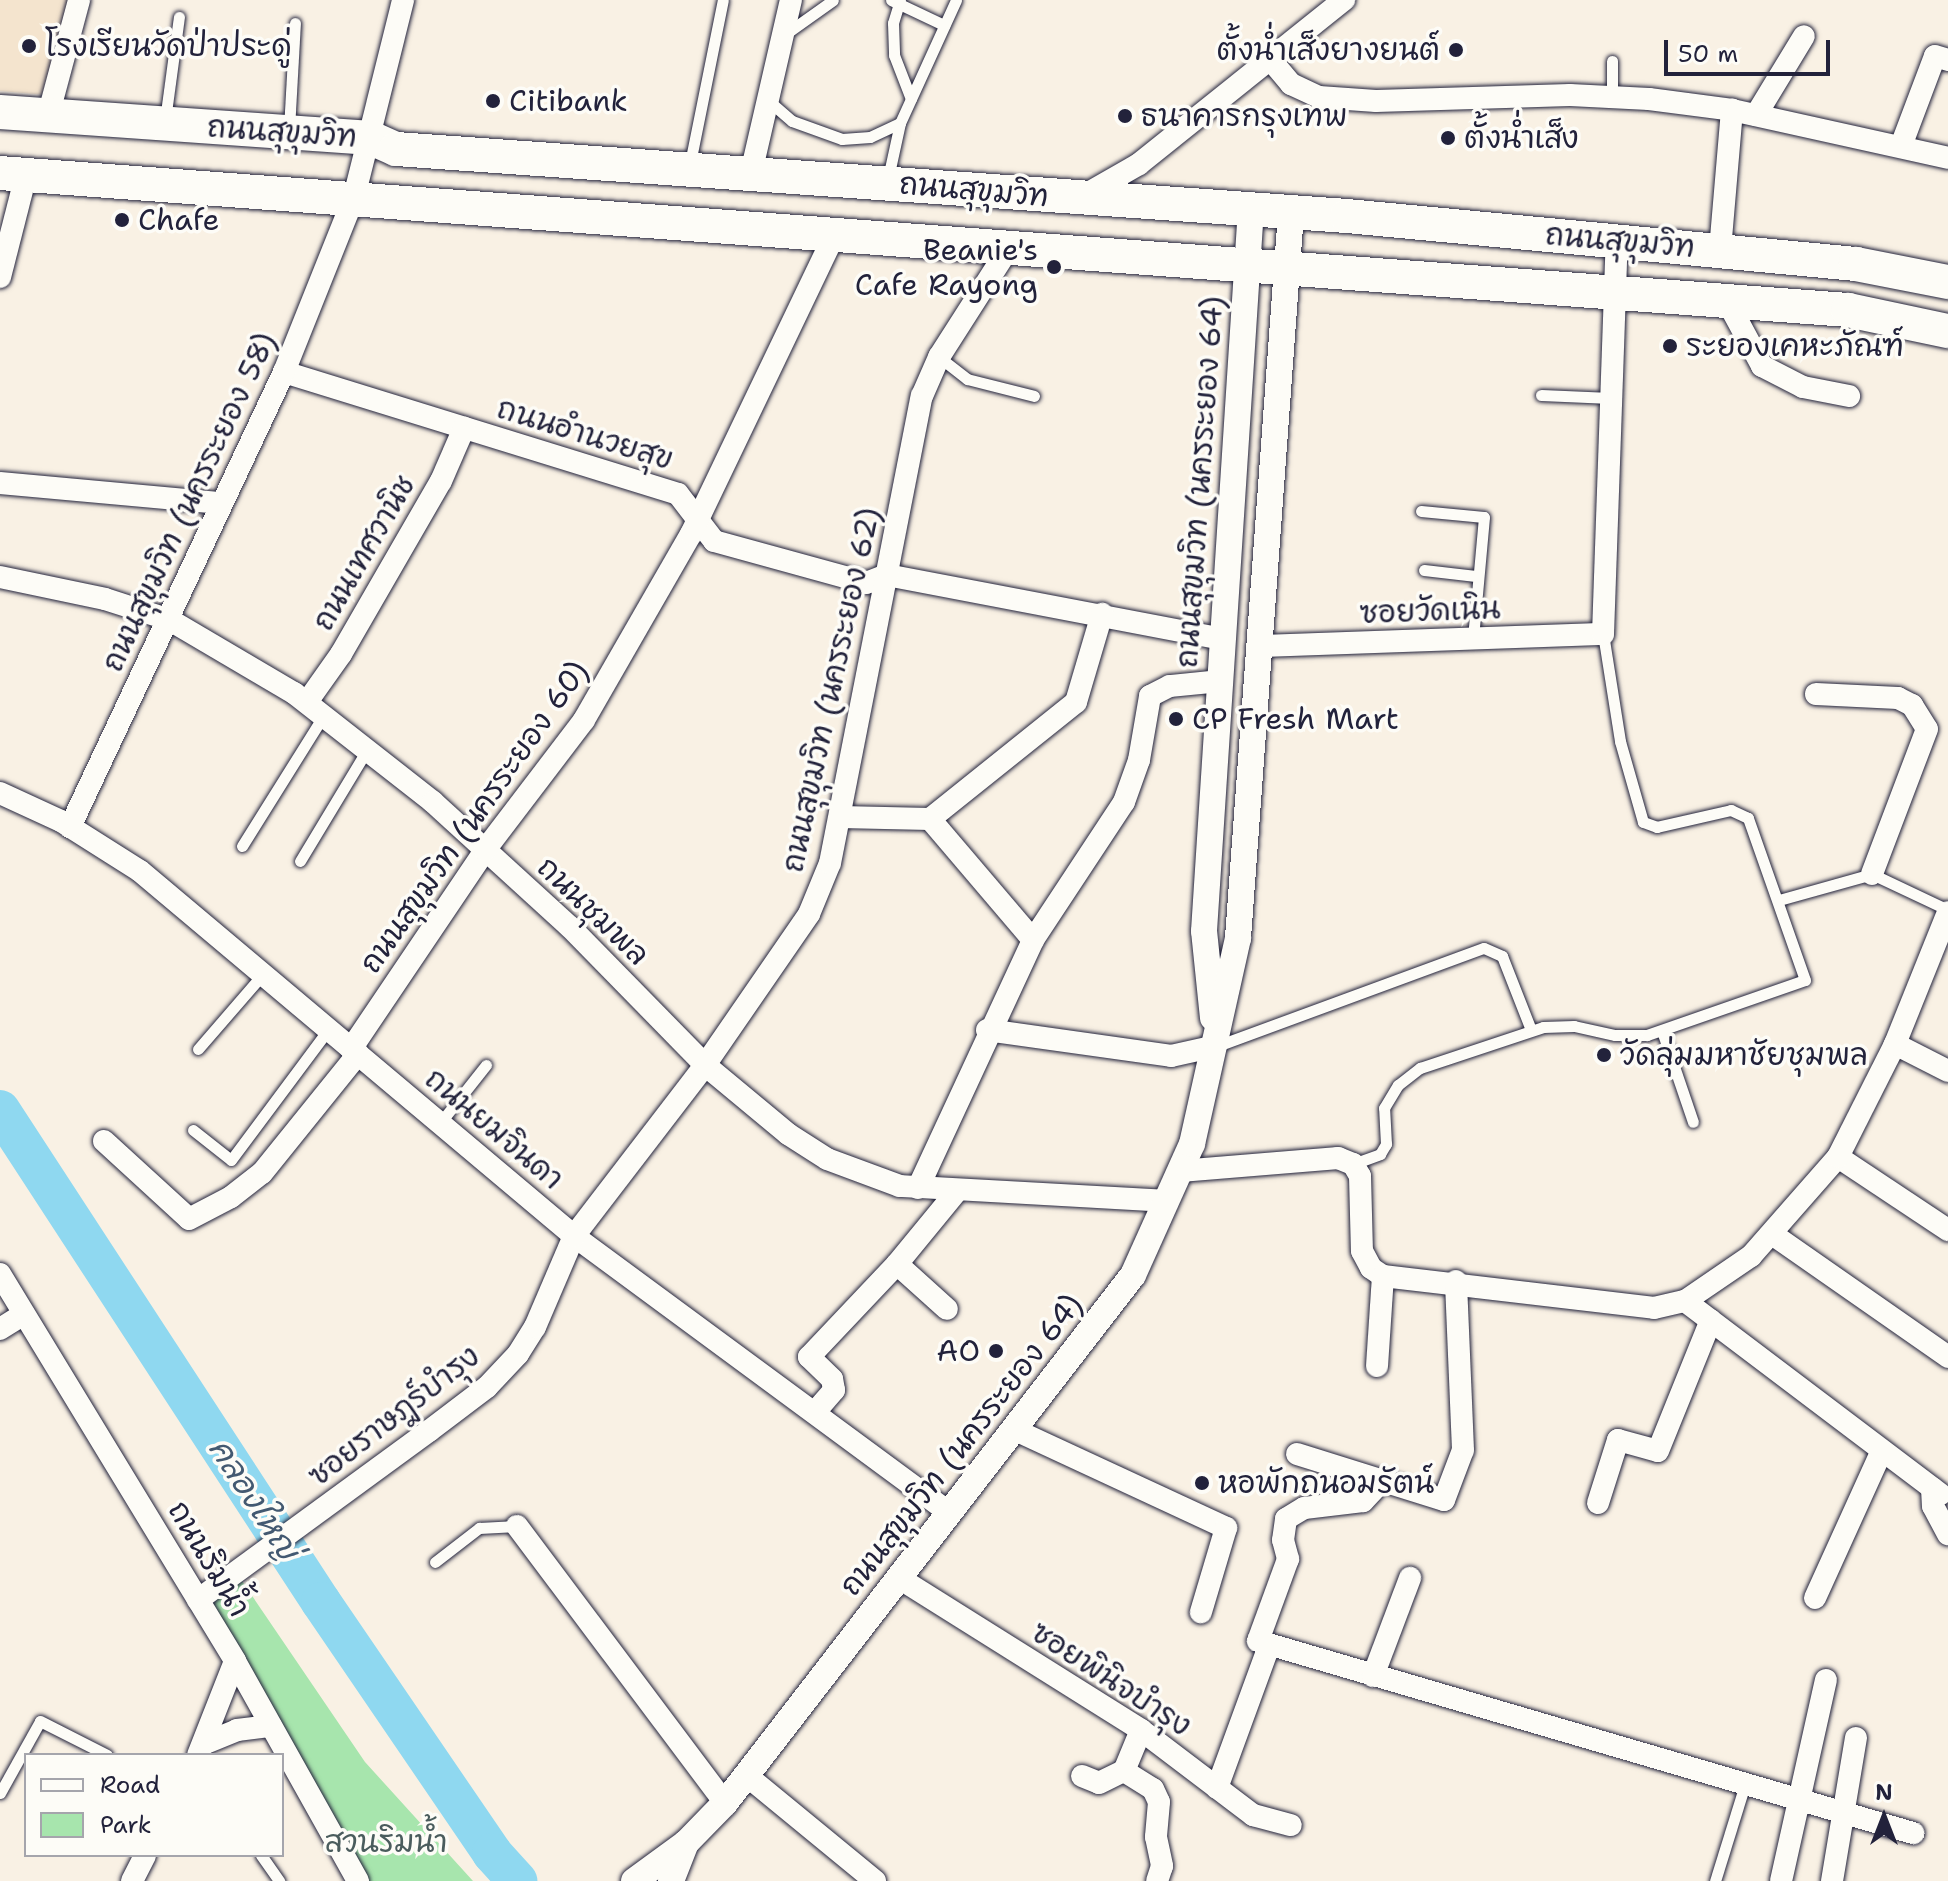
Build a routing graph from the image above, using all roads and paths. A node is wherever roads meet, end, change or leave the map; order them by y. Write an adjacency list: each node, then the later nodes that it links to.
1 (79, 0): 24 (street)
2 (403, 0): 28 (street, ถนนสุขุมวิท (นครระยอง 58))
3 (723, 0): 31 (lane)
4 (791, 0): 13 (street)
5 (833, 0): 13 (lane)
6 (891, 0): 12 (lane)
7 (900, 0): 19 (lane)
8 (956, 0): 12 (lane)
9 (1344, 0): 15 (street)
10 (179, 17): 26 (lane)
11 (295, 23): 27 (lane)
12 (944, 25): 19 (lane)
13 (784, 36): 20 (street)
14 (1804, 36): 23 (street)
15 (1270, 59): 18 (street); 36 (street)
16 (1948, 60): 29 (street)
17 (1612, 61): 18 (lane)
18 (1612, 97): 21 (street)
19 (911, 99): 25 (lane)
20 (770, 102): 25 (lane); 32 (street)
21 (1732, 110): 23 (street); 43 (street)
22 (0, 112): 24 (main road, ถนนสุขุมวิท)
23 (1756, 115): 29 (street)
24 (48, 116): 26 (main road, ถนนสุขุมวิท)
25 (900, 123): 34 (lane)
26 (164, 125): 27 (main road, ถนนสุขุมวิท)
27 (289, 134): 28 (main road, ถนนสุขุมวิท)
28 (371, 138): 31 (main road, ถนนสุขุมวิท); 35 (street, ถนนสุขุมวิท (นครระยอง 58))
29 (1901, 146): 30 (street)
30 (1948, 158)
31 (689, 168): 32 (main road, ถนนสุขุมวิท)
32 (751, 173): 34 (main road, ถนนสุขุมวิท); 39 (main road)
33 (13, 174): 35 (main road, ถนนสุขุมวิท); 46 (street)
34 (887, 182): 36 (main road, ถนนสุขุมวิท)
35 (354, 197): 39 (main road, ถนนสุขุมวิท); 52 (street, ถนนสุขุมวิท (นครระยอง 58))
36 (1079, 199): 37 (main road, ถนนสุขุมวิท)
37 (1251, 209): 38 (main road, ถนนสุขุมวิท); 44 (street, ถนนสุขุมวิท (นครระยอง 64))
38 (1291, 212): 41 (main road, ถนนสุขุมวิท); 45 (street, ถนนสุขุมวิท (นครระยอง 64))
39 (745, 226): 40 (main road, ถนนสุขุมวิท)
40 (836, 232): 42 (main road, ถนนสุขุมวิท); 61 (street, ถนนสุขุมวิท (นครระยอง 60))
41 (1617, 241): 43 (main road, ถนนสุขุมวิท); 48 (street)
42 (1008, 249): 44 (main road, ถนนสุขุมวิท); 51 (street, ถนนสุขุมวิท (นครระยอง 62))
43 (1720, 250): 47 (main road, ถนนสุขุมวิท)
44 (1247, 267): 45 (main road, ถนนสุขุมวิท); 69 (street, ถนนสุขุมวิท (นครระยอง 64))
45 (1286, 269): 48 (main road, ถนนสุขุมวิท); 71 (street, ถนนสุขุมวิท (นครระยอง 64))
46 (0, 277)
47 (1948, 282)
48 (1616, 291): 49 (main road, ถนนสุขุมวิท); 56 (street)
49 (1727, 301): 50 (main road, ถนนสุขุมวิท); 55 (street)
50 (1948, 331)
51 (939, 357): 54 (lane); 63 (street, ถนนสุขุมวิท (นครระยอง 62))
52 (284, 372): 57 (street, ถนนอำนวยสุข); 59 (street, ถนนสุขุมวิท (นครระยอง 58))
53 (1541, 395): 56 (lane)
54 (1034, 396)
55 (1849, 396)
56 (1611, 398): 68 (street)
57 (464, 428): 61 (street, ถนนอำนวยสุข); 74 (street, ถนนเทศวานิช)
58 (0, 483): 59 (street)
59 (221, 503): 67 (street, ถนนสุขุมวิท (นครระยอง 58))
60 (1421, 511): 64 (lane)
61 (699, 519): 63 (street, ถนนอำนวยสุข); 81 (street, ถนนสุขุมวิท (นครระยอง 60))
62 (1424, 570): 64 (lane)
63 (887, 575): 66 (street, ถนนอำนวยสุข); 77 (street, ถนนสุขุมวิท (นครระยอง 62))
64 (1476, 576): 70 (lane)
65 (0, 577): 67 (street, ถนนชุมพล)
66 (1102, 614): 69 (street, ถนนอำนวยสุข); 78 (street)
67 (170, 620): 74 (street, ถนนชุมพล); 79 (street, ถนนสุขุมวิท (นครระยอง 58))
68 (1603, 634): 70 (street, ซอยวัดเนิน); 84 (lane)
69 (1223, 639): 72 (street, ถนนสุขุมวิท (นครระยอง 64))
70 (1473, 639): 71 (street, ซอยวัดเนิน)
71 (1259, 646): 93 (street, ถนนสุขุมวิท (นครระยอง 64))
72 (1220, 681): 86 (street); 93 (street, ถนนสุขุมวิท (นครระยอง 64))
73 (1816, 694): 83 (street)
74 (315, 709): 75 (street, ถนนชุมพล); 80 (lane)
75 (367, 749): 81 (street, ถนนชุมพล); 82 (lane)
76 (0, 793): 79 (street, ถนนยมจินดา)
77 (840, 817): 78 (street); 97 (street, ถนนสุขุมวิท (นครระยอง 62))
78 (930, 819): 86 (street)
79 (70, 827): 87 (street, ถนนยมจินดา)
80 (242, 846)
81 (485, 850): 95 (street, ถนนสุขุมวิท (นครระยอง 60)); 97 (street, ถนนชุมพล)
82 (300, 861)
83 (1872, 874): 84 (lane); 85 (lane)
84 (1779, 900): 91 (lane)
85 (1948, 911): 92 (street)
86 (1033, 940): 89 (street)
87 (263, 974): 88 (street, ถนนยมจินดา); 94 (lane)
88 (328, 1030): 95 (street, ถนนยมจินดา); 101 (lane)
89 (987, 1030): 93 (street); 106 (street)
90 (1531, 1030): 91 (lane); 93 (lane); 104 (lane)
91 (1662, 1031): 99 (lane)
92 (1895, 1044): 98 (street); 103 (street)
93 (1216, 1046): 105 (street, ถนนสุขุมวิท (นครระยอง 64))
94 (198, 1049)
95 (354, 1051): 100 (street, ถนนยมจินดา); 102 (street, ถนนสุขุมวิท (นครระยอง 60))
96 (486, 1065): 100 (lane)
97 (705, 1065): 106 (street, ถนนชุมพล); 111 (street, ถนนสุขุมวิท (นครระยอง 62))
98 (1948, 1071)
99 (1693, 1122)
100 (440, 1123): 111 (street, ถนนยมจินดา)
101 (193, 1130)
102 (104, 1141)
103 (1838, 1157): 109 (street); 110 (street)
104 (1353, 1164): 105 (street); 114 (street)
105 (1180, 1171): 108 (street, ถนนสุขุมวิท (นครระยอง 64))
106 (918, 1188): 107 (street, ถนนชุมพล)
107 (957, 1191): 108 (street, ถนนชุมพล); 112 (street)
108 (1167, 1201): 124 (street, ถนนสุขุมวิท (นครระยอง 64))
109 (1948, 1230)
110 (1772, 1234): 116 (street); 121 (street)
111 (574, 1236): 123 (street, ถนนยมจินดา); 136 (street, ซอยราษฎร์บำรุง)
112 (897, 1264): 117 (street); 123 (street)
113 (0, 1274): 118 (street, ถนนริมน้ำ)
114 (1383, 1276): 115 (street); 122 (street)
115 (1456, 1281): 116 (street); 127 (street)
116 (1685, 1301): 119 (street)
117 (947, 1309)
118 (24, 1314): 120 (street); 136 (street, ถนนริมน้ำ)
119 (1711, 1320): 125 (street); 128 (street)
120 (0, 1329)
121 (1948, 1357)
122 (1377, 1366)
123 (815, 1412): 129 (street, ถนนยมจินดา)
124 (1013, 1429): 129 (street, ถนนสุขุมวิท (นครระยอง 64)); 137 (street)
125 (1882, 1450): 131 (street); 135 (street)
126 (1297, 1454): 127 (street)
127 (1380, 1483): 138 (street)
128 (1598, 1503)
129 (950, 1513): 133 (street, ถนนสุขุมวิท (นครระยอง 64))
130 (517, 1526): 132 (lane); 154 (street)
131 (1948, 1534)
132 (435, 1562)
133 (899, 1578): 143 (street, ซอยพินิจบำรุง); 148 (street, ถนนสุขุมวิท (นครระยอง 64))
134 (1410, 1578): 140 (street)
135 (1815, 1598)
136 (198, 1600): 139 (street, ถนนริมน้ำ)
137 (1201, 1612)
138 (1269, 1646): 140 (street); 151 (street)
139 (235, 1661): 142 (street, ถนนริมน้ำ); 145 (street)
140 (1373, 1676): 150 (street)
141 (1826, 1680): 153 (street)
142 (271, 1726): 145 (street); 164 (street, ถนนริมน้ำ)
143 (1141, 1730): 147 (street); 151 (street, ซอยพินิจบำรุง)
144 (1856, 1738): 155 (street)
145 (200, 1750)
146 (103, 1753): 152 (lane)
147 (1124, 1771): 149 (street); 167 (street)
148 (746, 1775): 154 (street, ถนนสุขุมวิท (นครระยอง 64)); 166 (street)
149 (1082, 1776)
150 (1745, 1784): 153 (street); 168 (lane)
151 (1217, 1788): 156 (street, ซอยพินิจบำรุง)
152 (0, 1793)
153 (1796, 1799): 155 (street); 169 (street)
154 (725, 1803): 158 (street, ถนนสุขุมวิท (นครระยอง 64))
155 (1844, 1813): 157 (street); 170 (street)
156 (1291, 1825)
157 (1913, 1833)
158 (686, 1843): 161 (street, ถนนสุขุมวิท (นครระยอง 64)); 165 (street, ถนนสุขุมวิท (นครระยอง 64))
159 (144, 1857): 162 (street)
160 (262, 1857): 163 (lane)
161 (637, 1878)
162 (132, 1881)
163 (279, 1881)
164 (358, 1881)
165 (671, 1881)
166 (875, 1881)
167 (1157, 1881)
168 (1715, 1881)
169 (1781, 1881)
170 (1832, 1881)

